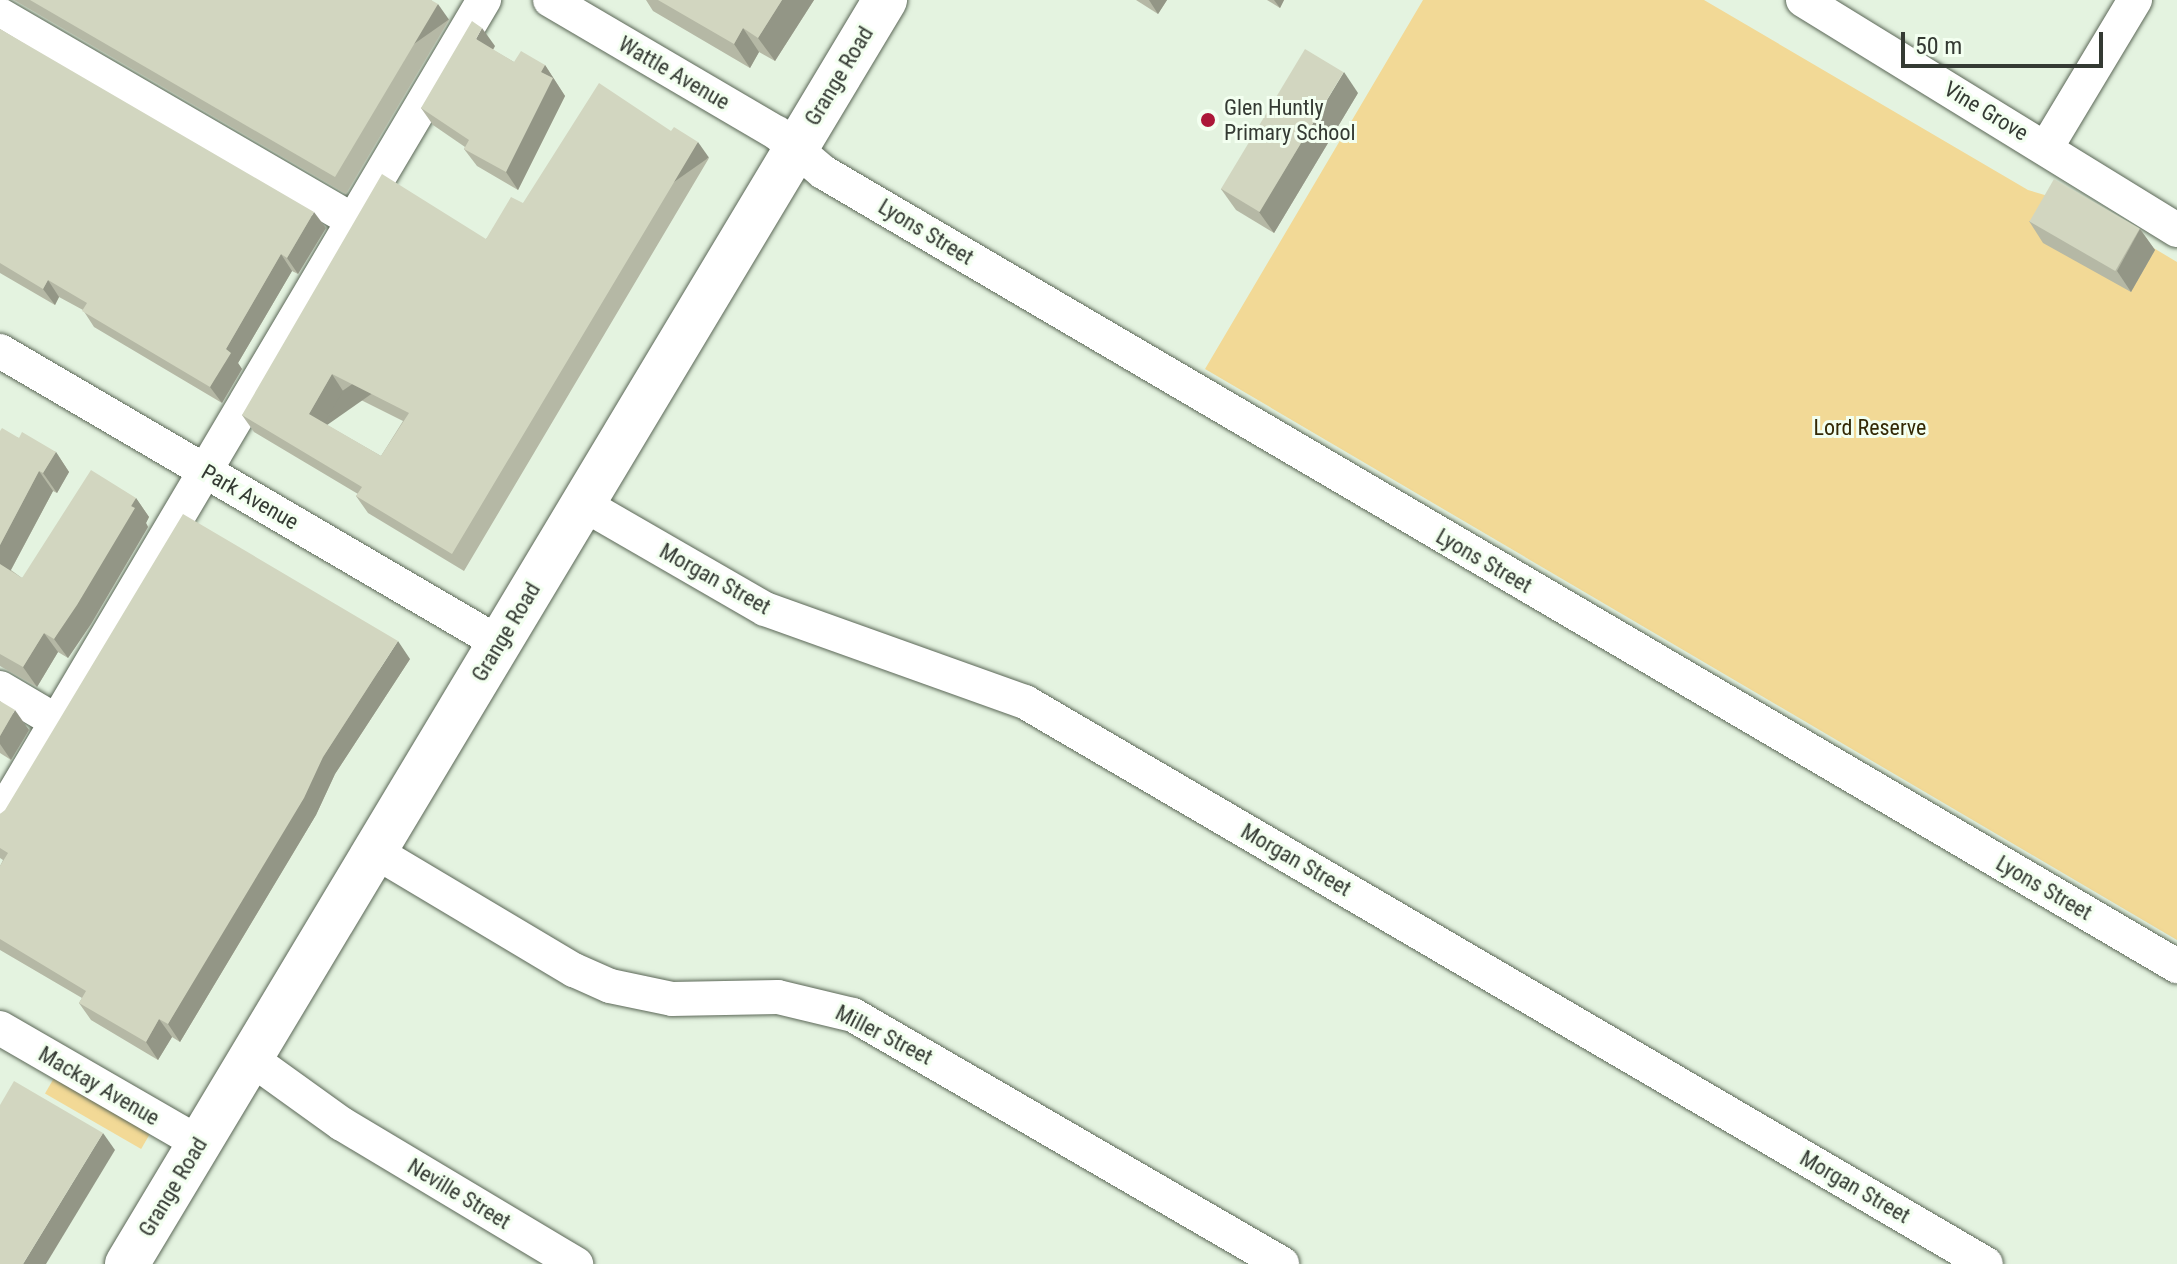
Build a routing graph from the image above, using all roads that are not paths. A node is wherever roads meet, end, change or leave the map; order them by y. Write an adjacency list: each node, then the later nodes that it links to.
1 (484, 0): 9 (street)
2 (550, 0): 8 (street, Wattle Avenue)
3 (885, 0): 8 (main road, Grange Road)
4 (1803, 0): 7 (street, Vine Grove)
5 (2135, 0): 7 (street)
6 (0, 15): 9 (street)
7 (2046, 148): 10 (street, Vine Grove)
8 (795, 149): 13 (main road, Grange Road); 19 (street, Lyons Street)
9 (355, 222): 12 (street)
10 (2177, 230)
11 (0, 351): 12 (street, Park Avenue)
12 (206, 471): 14 (street, Park Avenue); 16 (street)
13 (583, 504): 14 (main road, Grange Road); 26 (street, Morgan Street)
14 (499, 643): 18 (main road, Grange Road)
15 (0, 688): 16 (street)
16 (56, 721): 17 (street)
17 (0, 817)
18 (374, 851): 21 (main road, Grange Road); 25 (street, Miller Street)
19 (2177, 966)
20 (0, 1028): 22 (street, Mackay Avenue)
21 (245, 1066): 22 (main road, Grange Road); 24 (street, Neville Street)
22 (199, 1143): 23 (main road, Grange Road)
23 (127, 1264)
24 (576, 1264)
25 (1282, 1264)
26 (1986, 1264)

